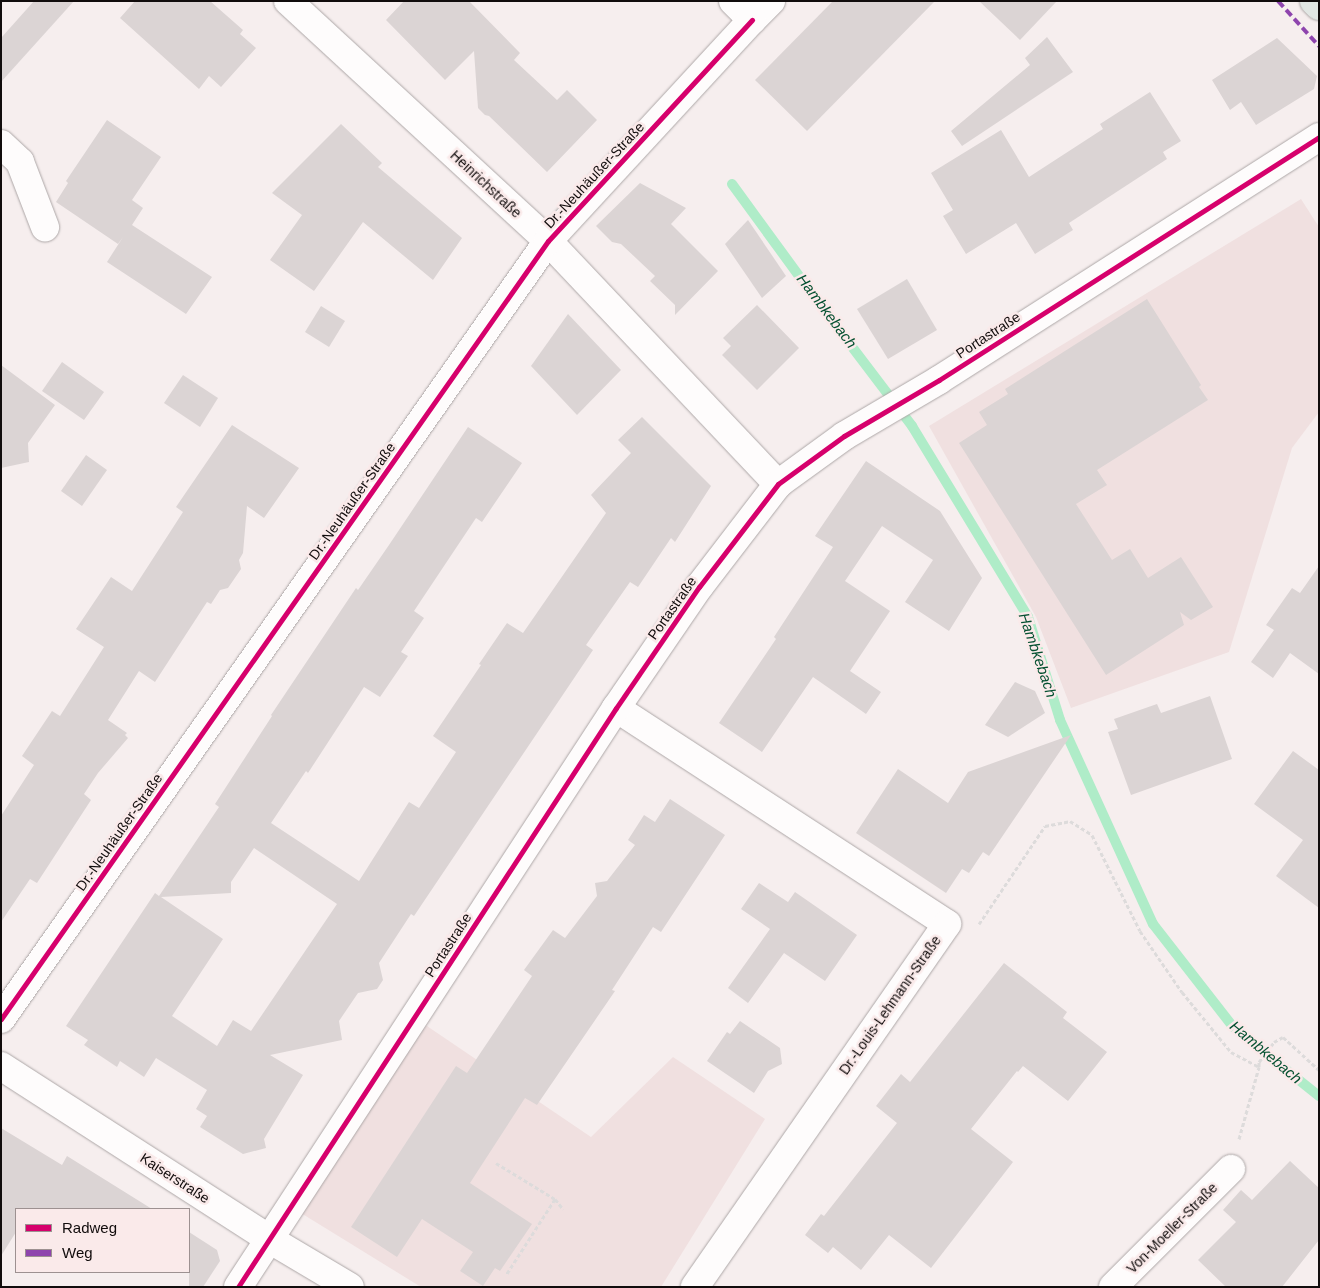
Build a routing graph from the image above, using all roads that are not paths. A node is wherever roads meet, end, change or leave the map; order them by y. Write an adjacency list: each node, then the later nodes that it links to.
1 (288, 1): 9 (street, Heinrichstraße)
2 (771, 1): 5 (street, Dr.-Neuhäußer-Straße)
3 (1314, 1): 4 (main road)
4 (1319, 6)
5 (742, 11): 9 (street, Dr.-Neuhäußer-Straße)
6 (1319, 137): 10 (street, Portastraße)
7 (1, 144): 8 (street)
8 (45, 227)
9 (548, 241): 10 (street, Heinrichstraße); 12 (street, Dr.-Neuhäußer-Straße)
10 (778, 484): 11 (street, Portastraße)
11 (616, 708): 15 (street, Portastraße); 18 (street, Dr.-Louis-Lehmann-Straße)
12 (1, 1019)
13 (1, 1066): 15 (street, Kaiserstraße)
14 (1231, 1169): 19 (street, Von-Moeller-Straße)
15 (269, 1239): 16 (street, Portastraße); 17 (street, Kaiserstraße)
16 (238, 1287)
17 (350, 1287)
18 (695, 1287)
19 (1114, 1287)

